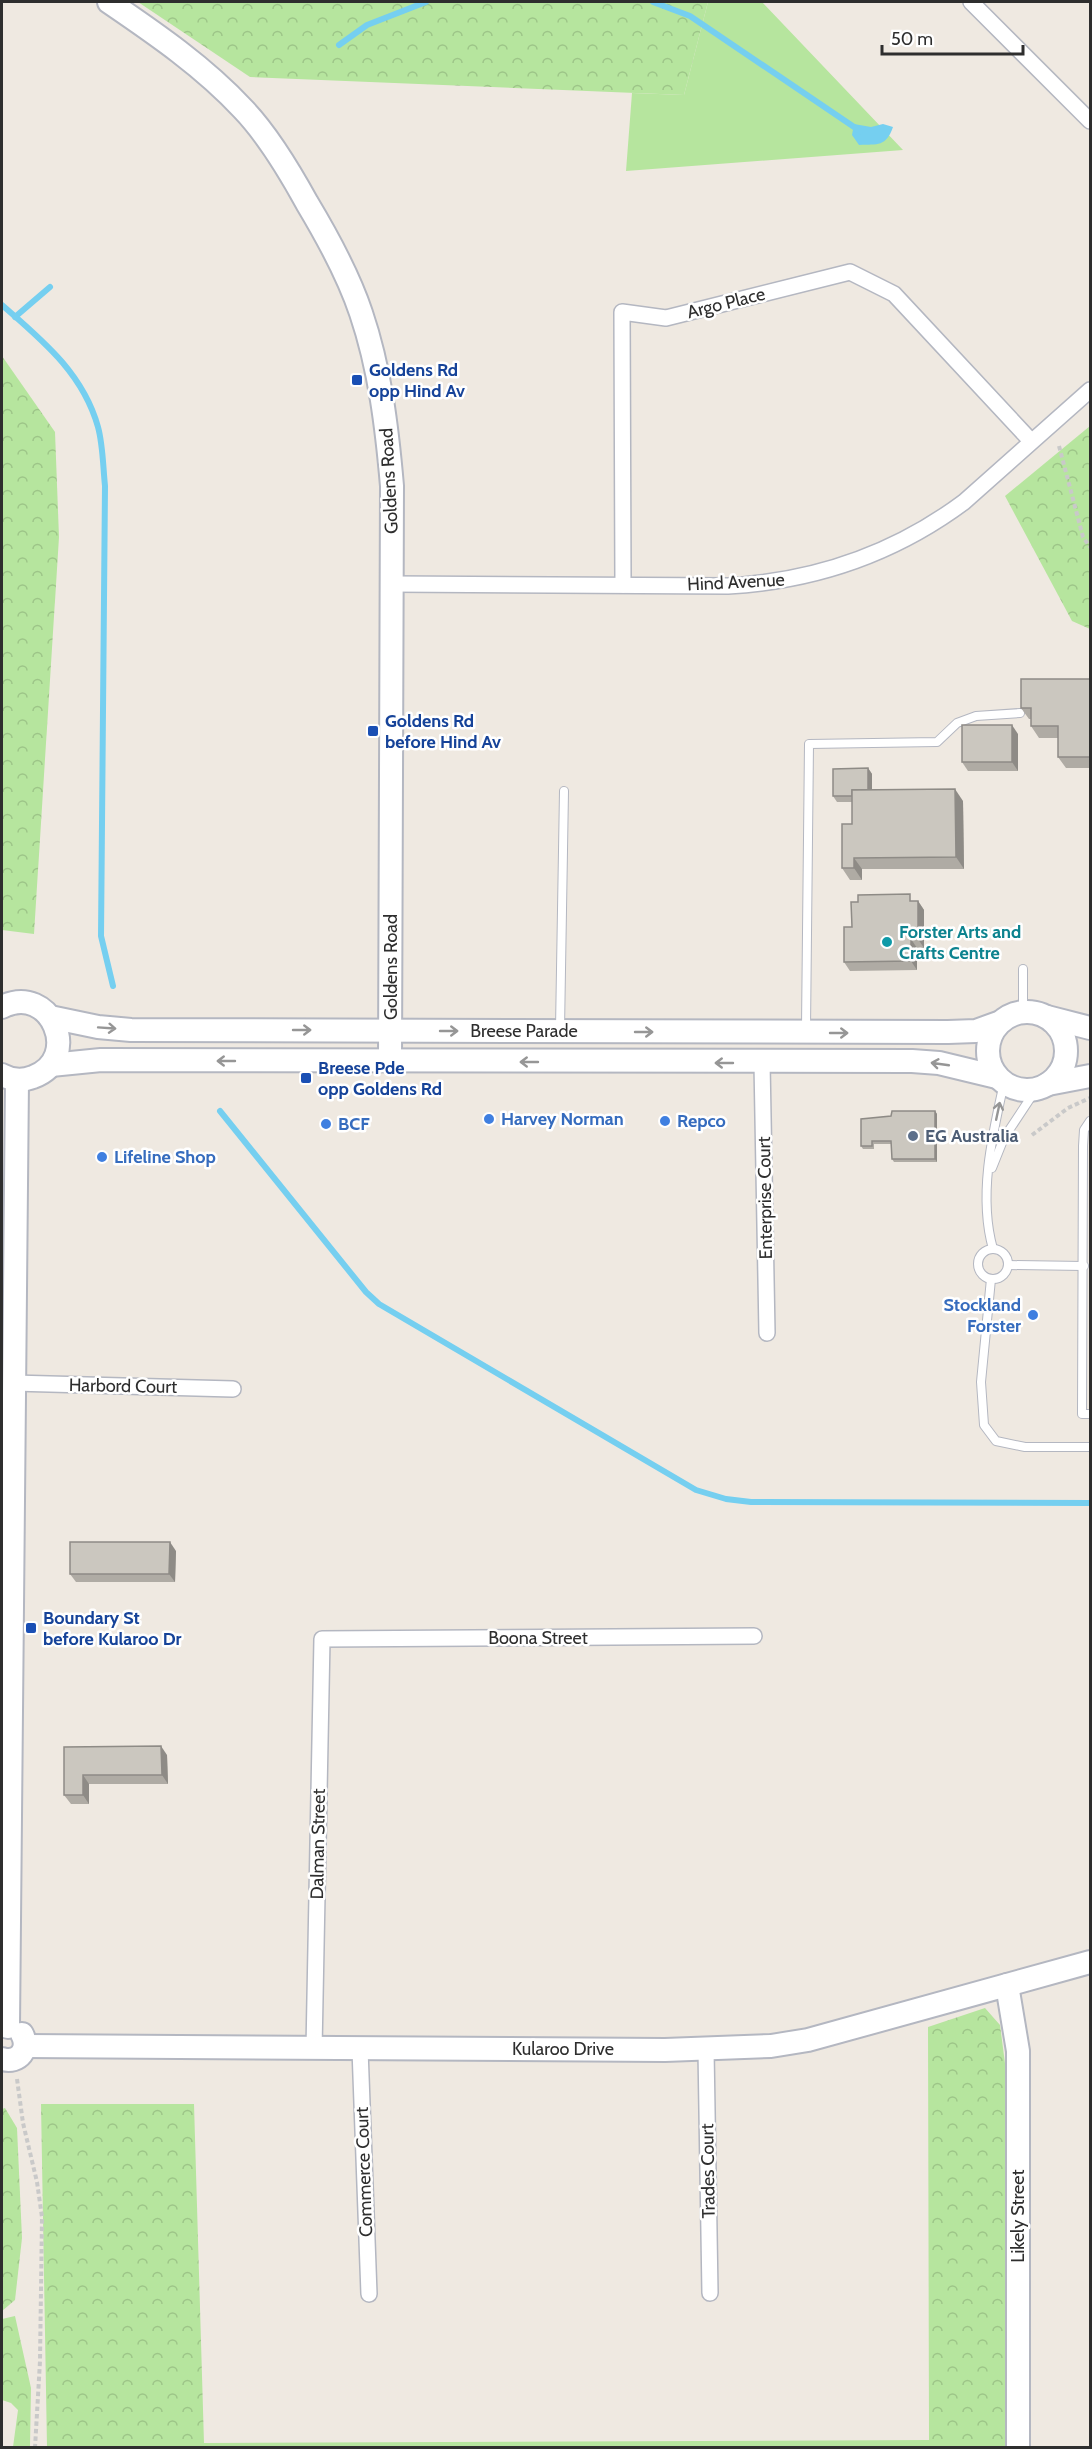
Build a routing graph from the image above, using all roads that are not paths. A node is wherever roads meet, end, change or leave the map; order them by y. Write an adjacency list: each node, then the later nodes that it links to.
1 (109, 2): 6 (main road, Goldens Road)
2 (971, 2): 3 (street)
3 (1090, 121)
4 (1090, 390): 5 (street, Hind Avenue)
5 (1031, 441): 7 (street, Hind Avenue); 7 (street, Argo Place)
6 (392, 584): 7 (street, Hind Avenue); 17 (main road, Goldens Road)
7 (623, 585)
8 (1020, 713): 19 (lane)
9 (564, 791): 18 (lane)
10 (1023, 969): 12 (lane)
11 (4, 1004): 13 (main road, Breese Parade)
12 (1023, 1012): 14 (main road); 15 (main road)
13 (50, 1017): 17 (main road, Breese Parade, one-way to 17); 22 (main road)
14 (1047, 1017): 16 (main road); 26 (main road)
15 (998, 1023): 19 (main road, Breese Parade, one-way to 15); 25 (main road)
16 (1090, 1028)
17 (390, 1030): 18 (main road, Breese Parade, one-way to 18); 20 (main road, Goldens Road)
18 (560, 1032): 19 (main road, Breese Parade, one-way to 19)
19 (806, 1033)
20 (390, 1061): 21 (main road, Breese Parade, one-way to 20); 22 (main road, Breese Parade, one-way to 22)
21 (762, 1063): 25 (main road, Breese Parade, one-way to 21); 33 (street, Enterprise Court)
22 (51, 1065): 24 (main road)
23 (1090, 1076): 26 (main road)
24 (9, 1077): 34 (main road)
25 (1000, 1080): 26 (main road); 28 (lane, one-way to 25)
26 (1042, 1086): 28 (lane)
27 (1090, 1121): 31 (lane)
28 (987, 1181): 29 (lane)
29 (993, 1249): 30 (lane); 32 (lane)
30 (1008, 1265): 31 (lane); 32 (lane)
31 (1084, 1266): 36 (lane)
32 (991, 1279): 37 (lane)
33 (767, 1333)
34 (13, 1383): 35 (street, Harbord Court); 42 (main road)
35 (233, 1389)
36 (1086, 1414)
37 (1090, 1447)
38 (754, 1636): 39 (street, Boona Street)
39 (322, 1640): 43 (street, Dalman Street)
40 (1090, 1962): 41 (main road, Kularoo Drive)
41 (1006, 1985): 45 (main road, Kularoo Drive); 49 (main road, Likely Street)
42 (5, 2028): 46 (main road)
43 (314, 2049): 44 (main road, Kularoo Drive); 46 (main road, Kularoo Drive)
44 (360, 2049): 45 (main road, Kularoo Drive); 48 (street, Commerce Court)
45 (706, 2050): 47 (street, Trades Court)
46 (13, 2055)
47 (710, 2293)
48 (369, 2294)
49 (1018, 2448)

